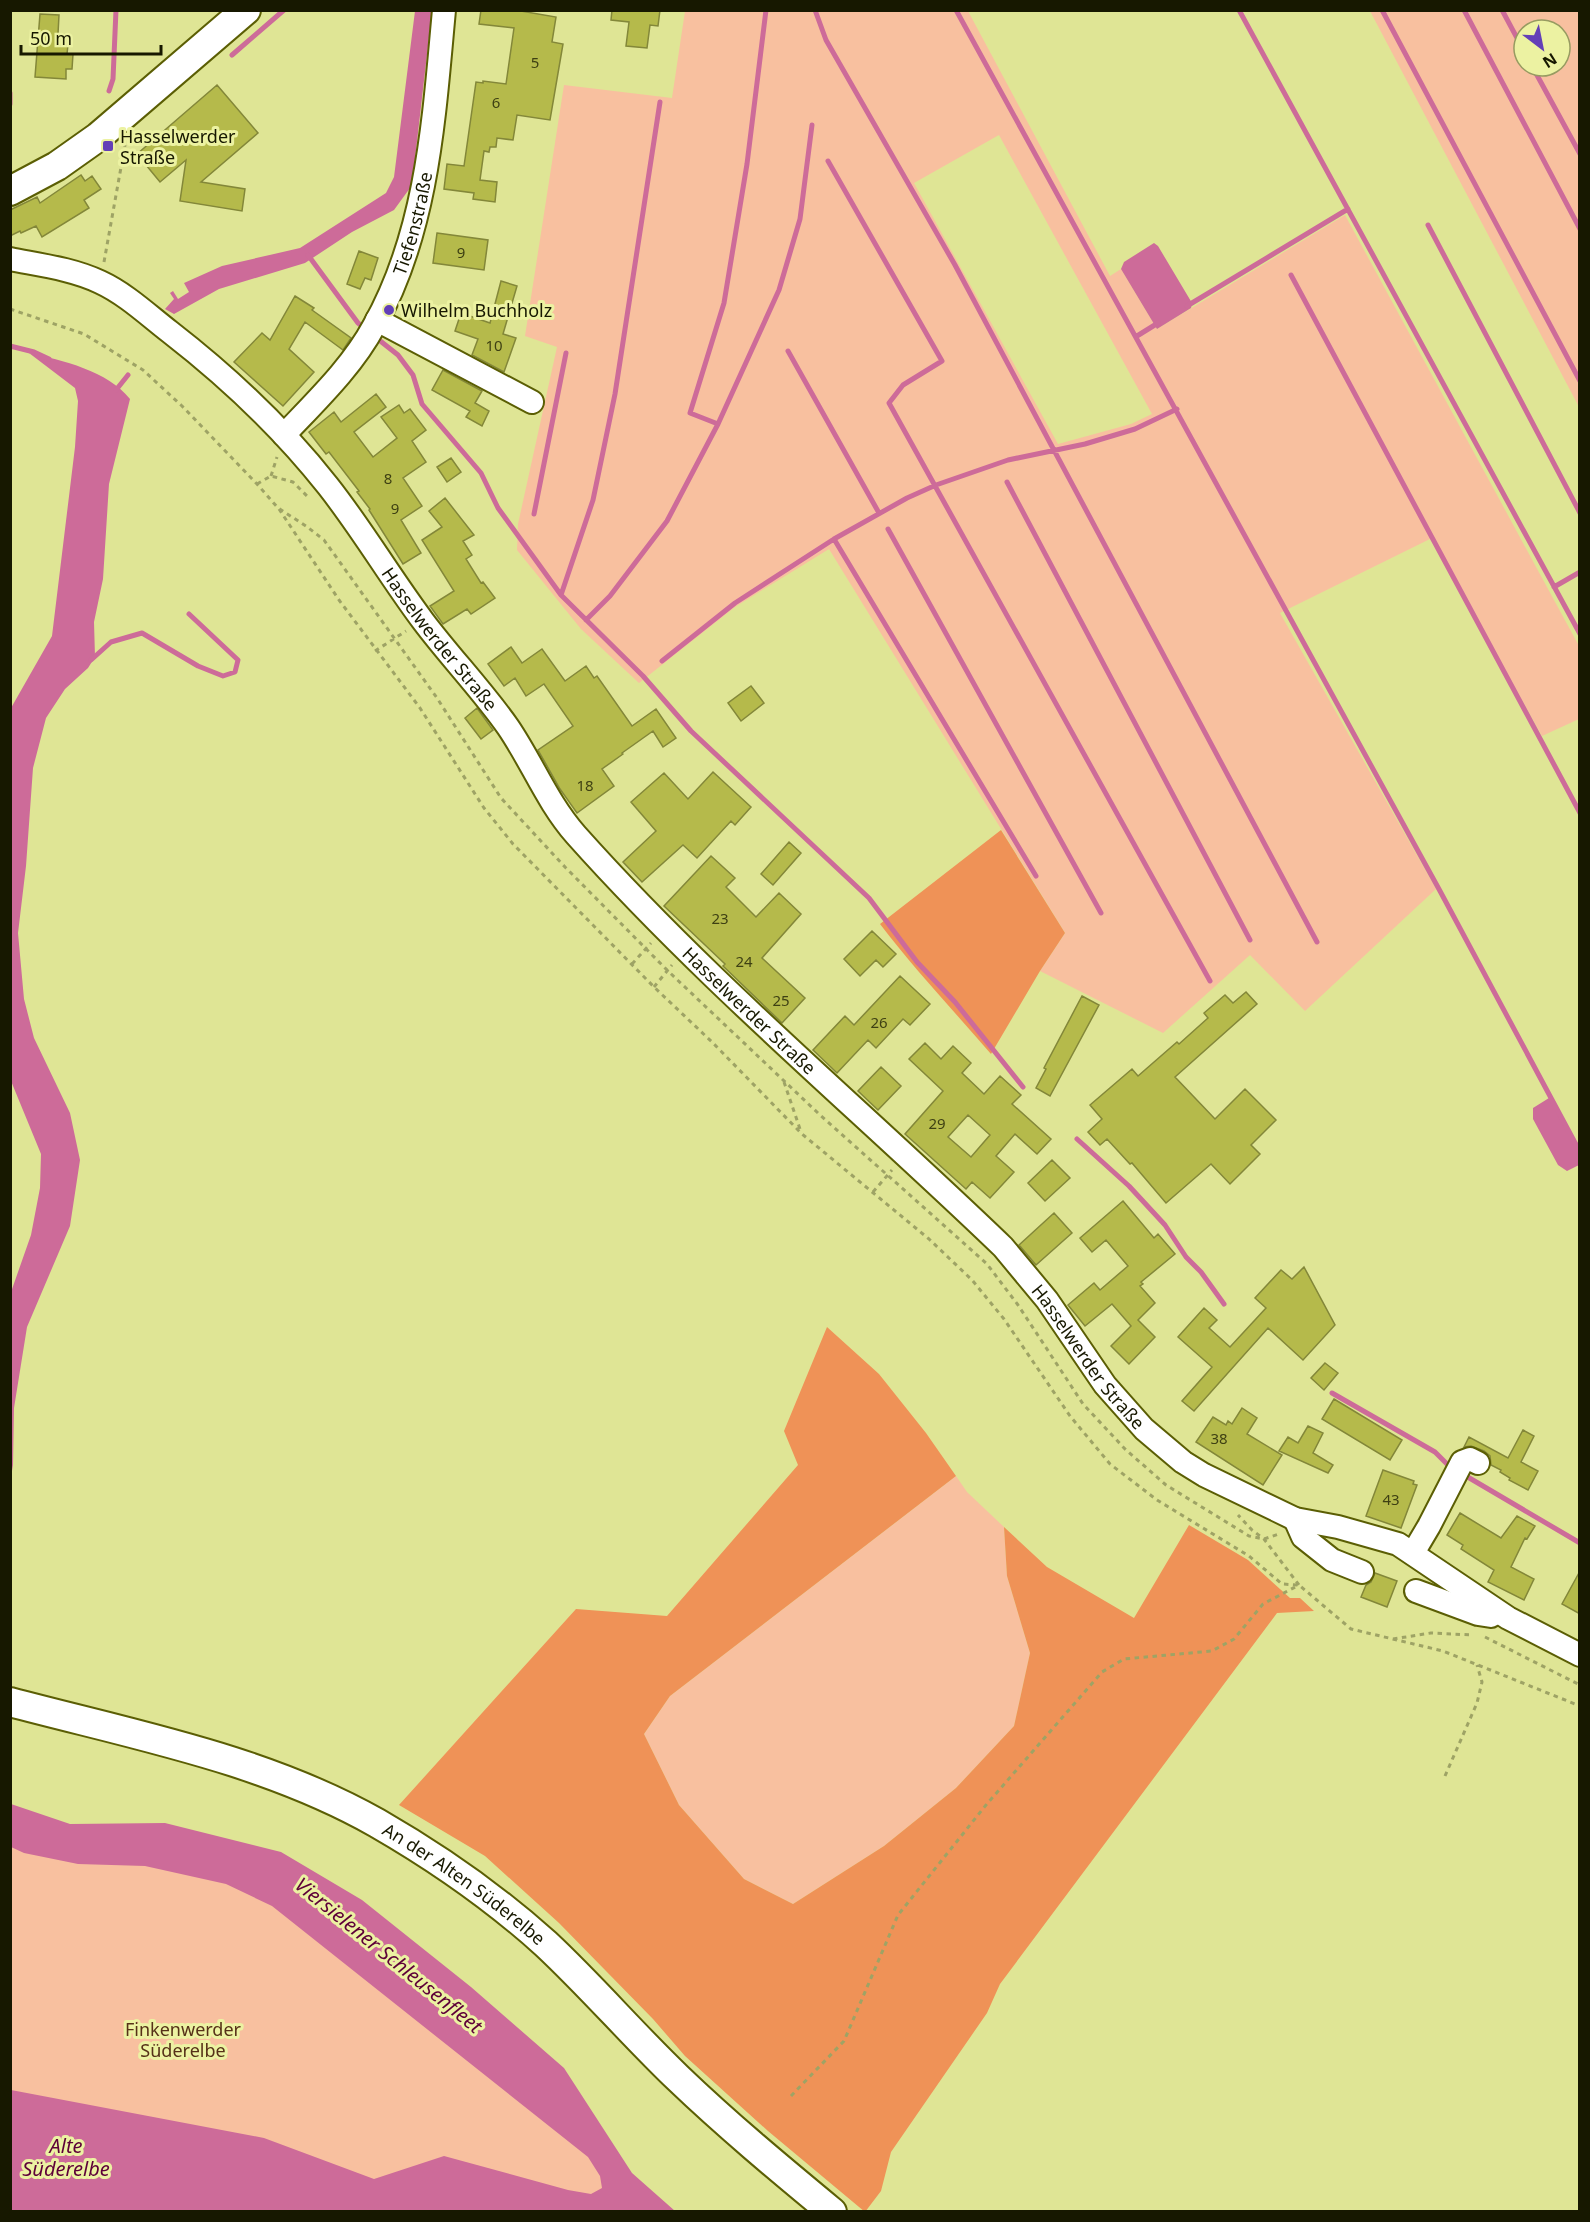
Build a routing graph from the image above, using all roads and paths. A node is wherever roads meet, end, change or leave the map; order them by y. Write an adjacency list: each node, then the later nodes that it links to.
1 (246, 10): 4 (main road)
2 (444, 10): 7 (street, Tiefenstraße)
3 (125, 146): 6 (path)
4 (10, 191)
5 (10, 259): 6 (street, Hasselwerder Straße)
6 (100, 282): 9 (street, Hasselwerder Straße)
7 (372, 329): 8 (street); 9 (street, Tiefenstraße)
8 (532, 402)
9 (281, 445): 10 (path); 23 (street, Hasselwerder Straße)
10 (271, 476)
11 (278, 508): 13 (path)
12 (394, 640): 13 (path)
13 (375, 651): 15 (path)
14 (646, 950): 15 (path)
15 (632, 964): 17 (path)
16 (668, 971): 17 (path)
17 (654, 987): 19 (path)
18 (784, 1081): 19 (path)
19 (801, 1134): 21 (path)
20 (887, 1176): 21 (path)
21 (873, 1193): 27 (path)
22 (1478, 1463): 25 (street)
23 (1295, 1519): 25 (street, Hasselwerder Straße); 26 (street)
24 (1264, 1539): 27 (path)
25 (1413, 1553): 29 (street, Hasselwerder Straße)
26 (1362, 1572)
27 (1299, 1585): 30 (path); 37 (path)
28 (1416, 1591): 29 (street)
29 (1508, 1618): 31 (street, Hasselwerder Straße)
30 (1391, 1639): 32 (path); 33 (path)
31 (1580, 1655)
32 (1477, 1665): 35 (path); 36 (path)
33 (1580, 1685)
34 (10, 1702): 38 (main road, An der Alten Süderelbe)
35 (1580, 1706)
36 (1445, 1776)
37 (791, 2096)
38 (832, 2211)

